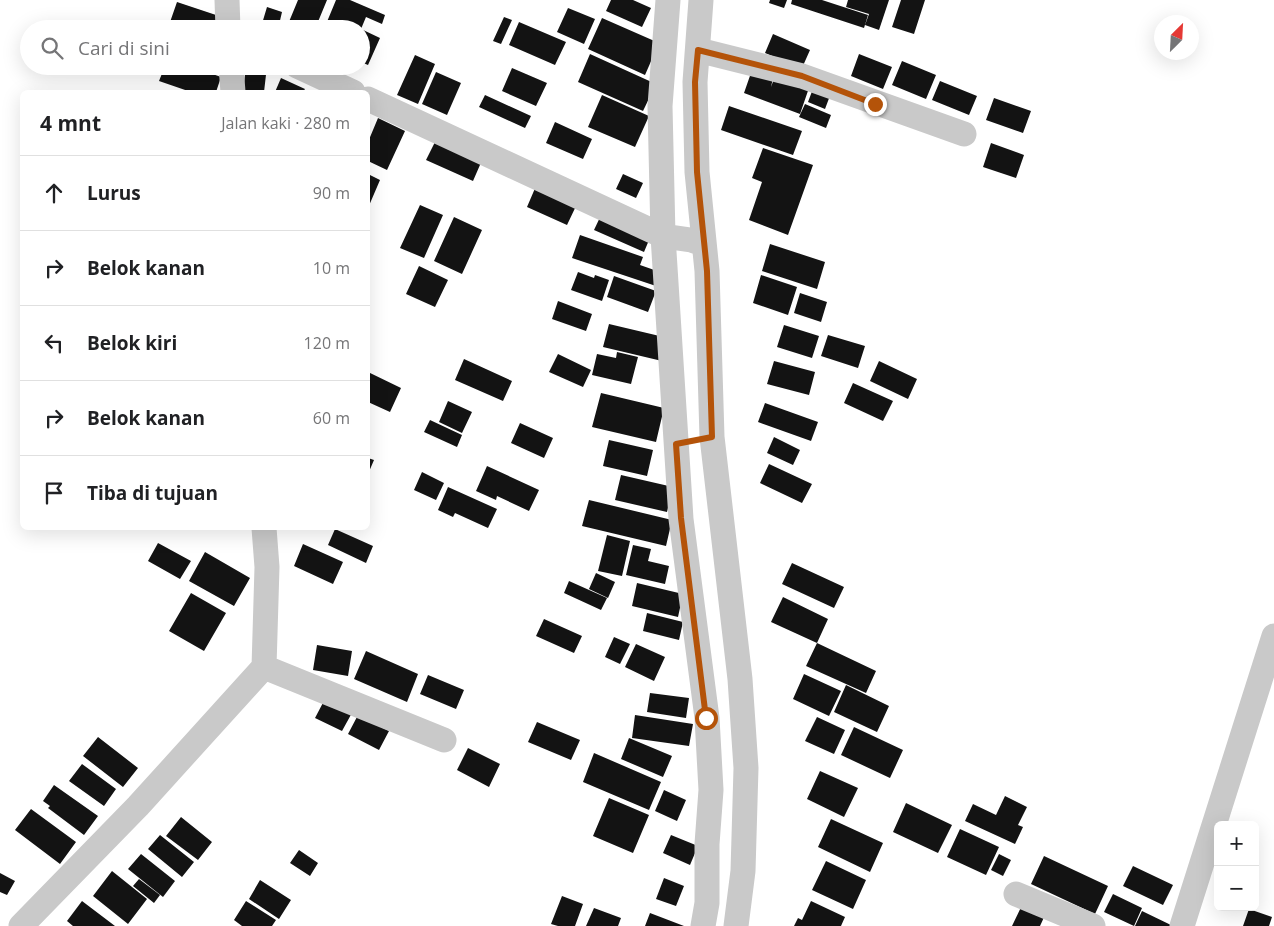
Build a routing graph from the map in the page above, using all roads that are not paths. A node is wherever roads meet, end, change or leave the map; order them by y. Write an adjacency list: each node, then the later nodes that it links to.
1 (227, 0): 4 (street)
2 (668, 0): 12 (street)
3 (701, 0): 5 (street)
4 (228, 20)
5 (698, 50): 11 (street); 12 (street)
6 (232, 75): 8 (street)
7 (316, 75): 9 (street)
8 (233, 90)
9 (349, 90)
10 (370, 100): 12 (street)
11 (964, 134)
12 (682, 239): 13 (street); 14 (street)
13 (712, 437): 14 (street); 22 (street)
14 (676, 444): 21 (street)
15 (264, 530): 17 (street)
16 (1274, 636): 24 (street)
17 (264, 667): 18 (street); 20 (street)
18 (444, 740)
19 (1016, 894): 23 (street)
20 (21, 926)
21 (703, 926)
22 (736, 926)
23 (1093, 926)
24 (1182, 926)

